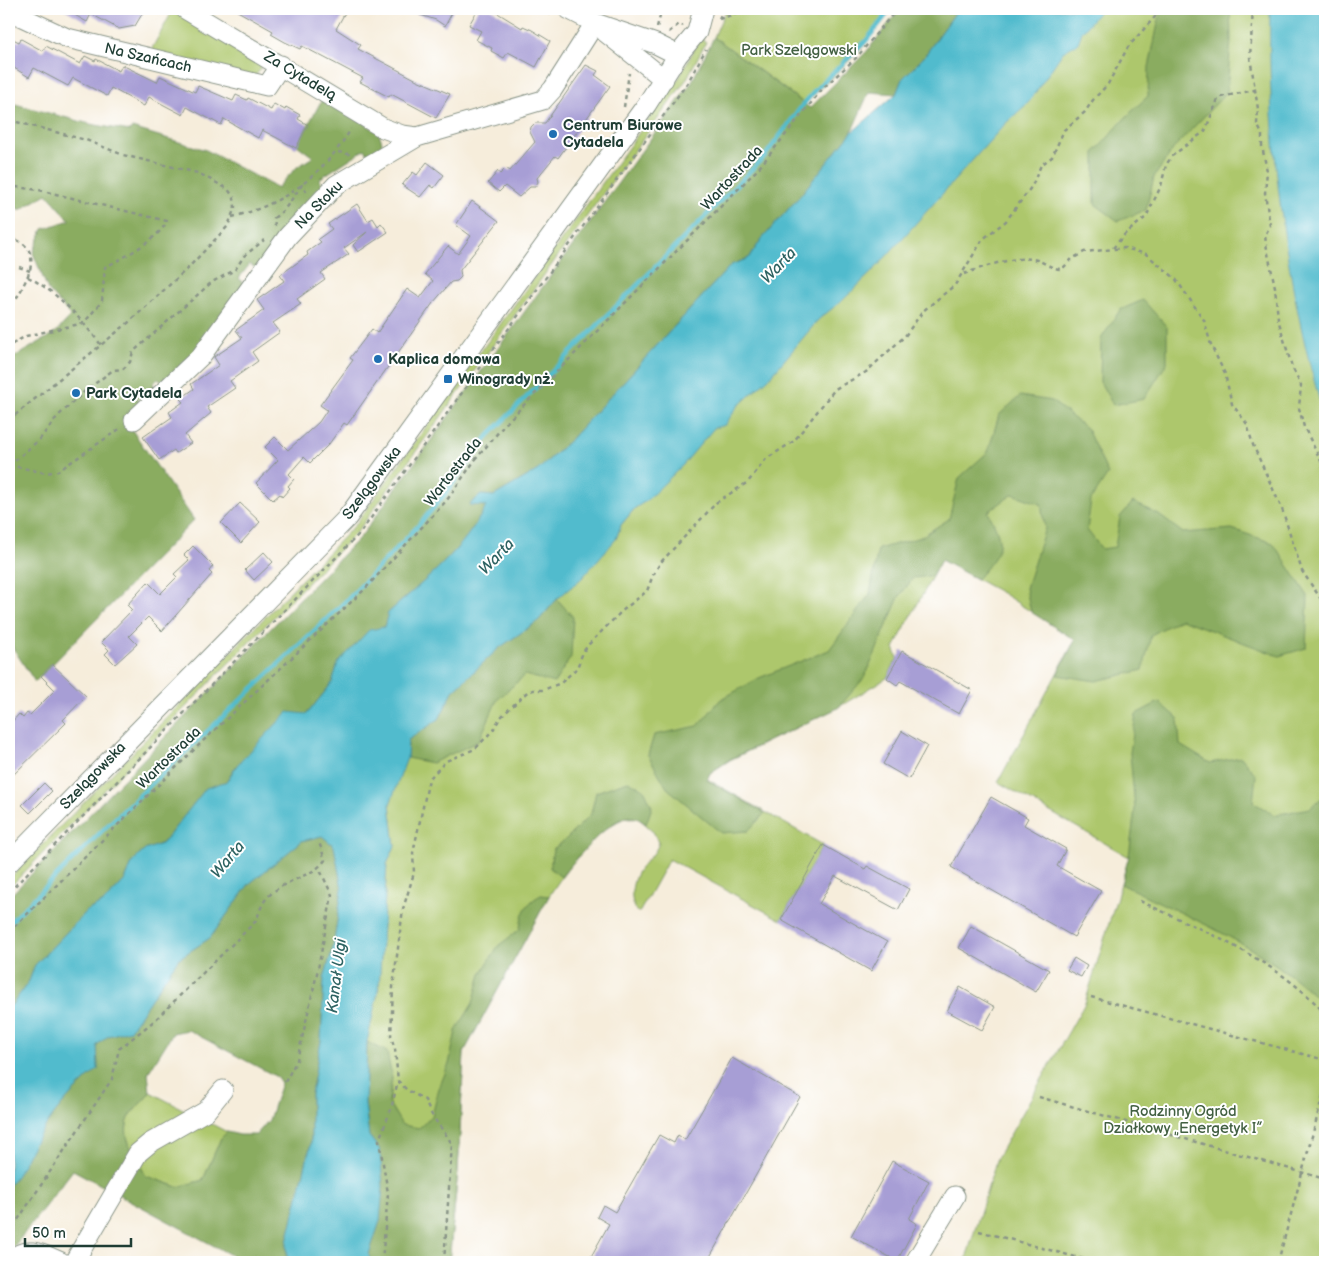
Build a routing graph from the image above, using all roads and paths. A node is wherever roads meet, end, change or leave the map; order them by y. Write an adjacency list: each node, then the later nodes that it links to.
1 (185, 9): 14 (street, Za Cytadelą)
2 (568, 9): 11 (street)
3 (662, 9): 12 (path)
4 (699, 9): 13 (street, Szelągowska)
5 (744, 9): 10 (path)
6 (897, 9): 50 (path, Wartostrada)
7 (1162, 9): 35 (path)
8 (1253, 9): 17 (path)
9 (9, 11): 14 (street, Na Szańcach)
10 (711, 14): 13 (street, Szelągowska)
11 (595, 23): 13 (street); 16 (street); 22 (street, Na Stoku)
12 (655, 32)
13 (678, 55): 16 (street, Szelągowska)
14 (281, 66): 19 (street, Za Cytadelą)
15 (629, 72): 18 (path)
16 (664, 79): 47 (street, Szelągowska)
17 (1255, 90): 32 (path); 44 (path)
18 (622, 111)
19 (361, 113): 21 (street, Za Cytadelą); 25 (path)
20 (9, 120): 26 (path)
21 (383, 128): 22 (street, Za Cytadelą); 23 (street)
22 (417, 137): 23 (street, Na Stoku)
23 (385, 156): 42 (street, Na Stoku)
24 (9, 182): 38 (path)
25 (302, 185): 26 (path); 27 (path)
26 (232, 217): 39 (path)
27 (272, 230)
28 (9, 237): 30 (path)
29 (269, 237): 43 (path)
30 (14, 239): 31 (path); 34 (path)
31 (11, 246)
32 (1112, 249): 35 (path); 45 (path)
33 (19, 267): 34 (path)
34 (30, 271): 36 (path)
35 (964, 274): 54 (path)
36 (28, 277): 37 (path); 38 (path)
37 (9, 301)
38 (84, 323): 39 (path); 40 (path)
39 (101, 345): 41 (path)
40 (9, 346)
41 (9, 420)
42 (134, 420): 43 (path)
43 (9, 466)
44 (1325, 477)
45 (1325, 605)
46 (319, 842): 48 (path)
47 (9, 863)
48 (319, 868): 55 (path); 63 (path)
49 (1140, 901): 52 (path)
50 (9, 932)
51 (1091, 997): 53 (path)
52 (1325, 1014)
53 (1325, 1060)
54 (398, 1081): 67 (path); 68 (path)
55 (285, 1082)
56 (1325, 1088): 59 (path)
57 (223, 1090): 66 (street)
58 (1039, 1097): 59 (path)
59 (1303, 1173): 60 (path); 71 (path)
60 (1325, 1179)
61 (955, 1196): 69 (street)
62 (979, 1231): 70 (path)
63 (9, 1233)
64 (9, 1262): 65 (street)
65 (61, 1262)
66 (74, 1262)
67 (382, 1262)
68 (444, 1262)
69 (915, 1262)
70 (1094, 1262)
71 (1278, 1262)

